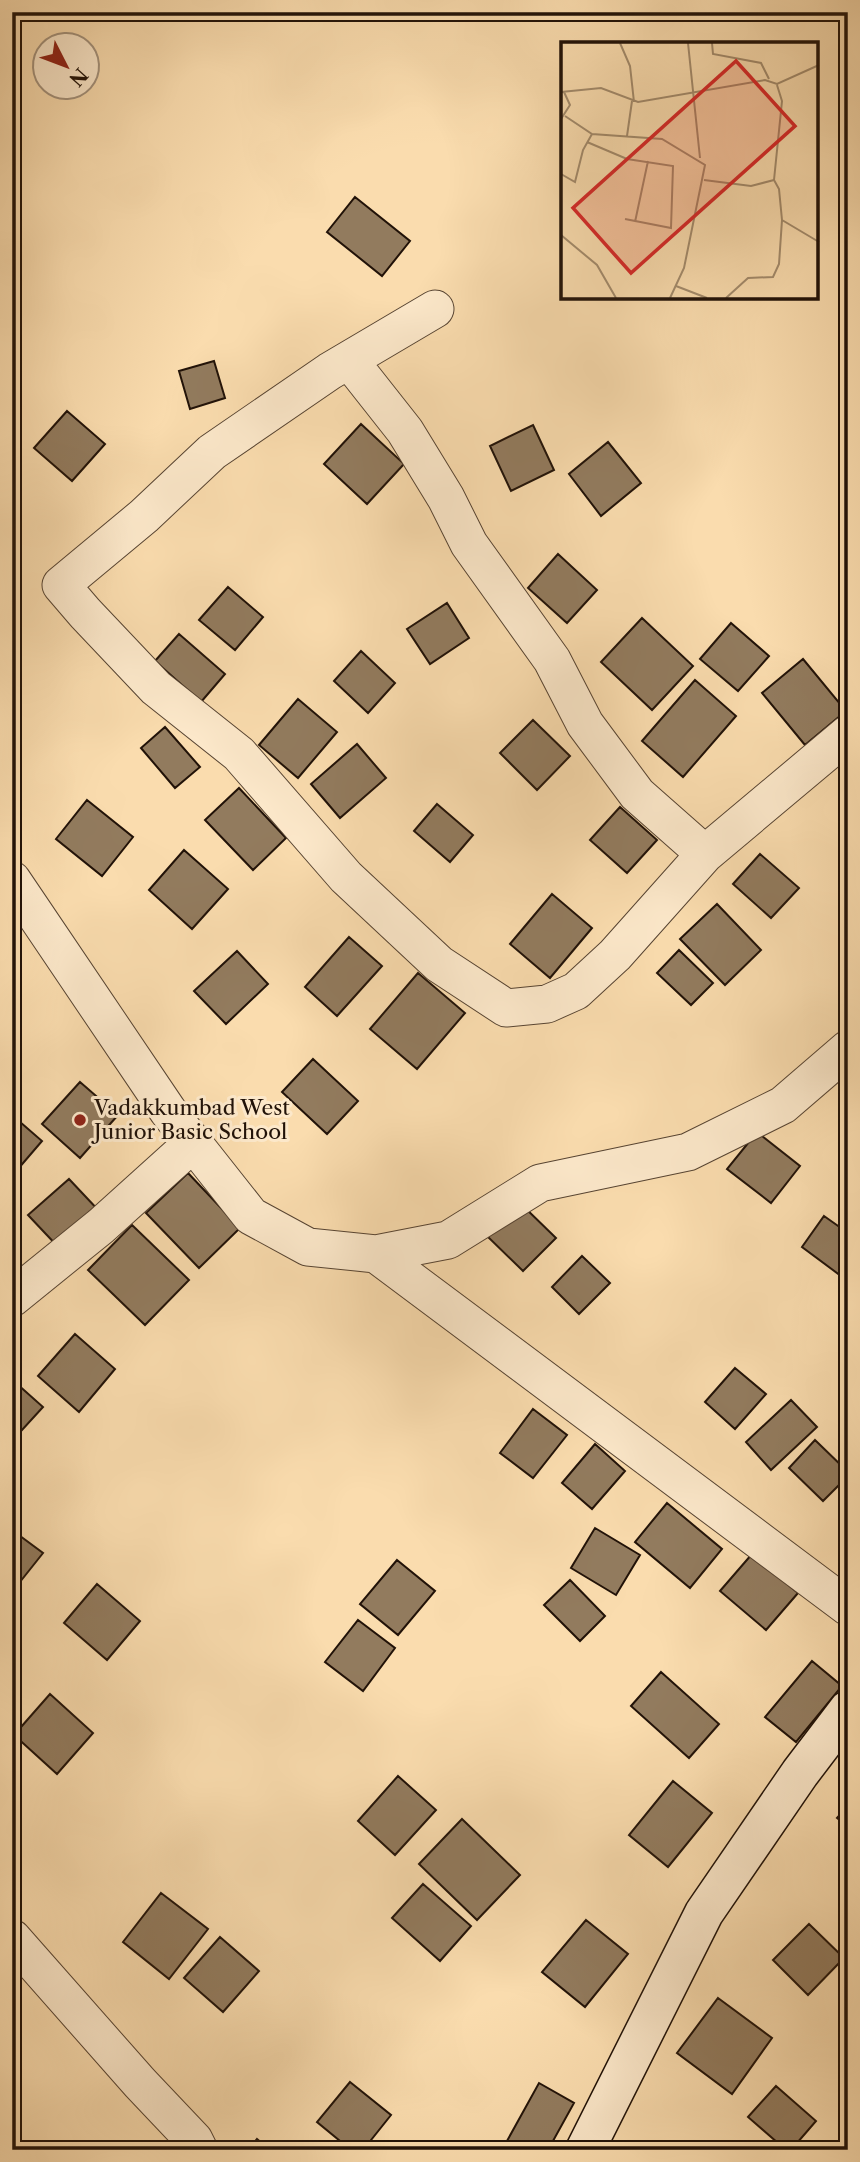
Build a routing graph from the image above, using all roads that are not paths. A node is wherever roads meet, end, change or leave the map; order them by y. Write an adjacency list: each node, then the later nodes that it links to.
1 (435, 309): 2 (street)
2 (349, 360): 4 (street); 4 (street)
3 (848, 734): 4 (street)
4 (705, 855)
5 (12, 880): 7 (street)
6 (848, 1049): 8 (street)
7 (193, 1143): 8 (street); 9 (street)
8 (376, 1254): 10 (street)
9 (12, 1298)
10 (848, 1607)
11 (848, 1710): 14 (main road)
12 (12, 1938): 13 (street)
13 (199, 2150)
14 (585, 2150)

